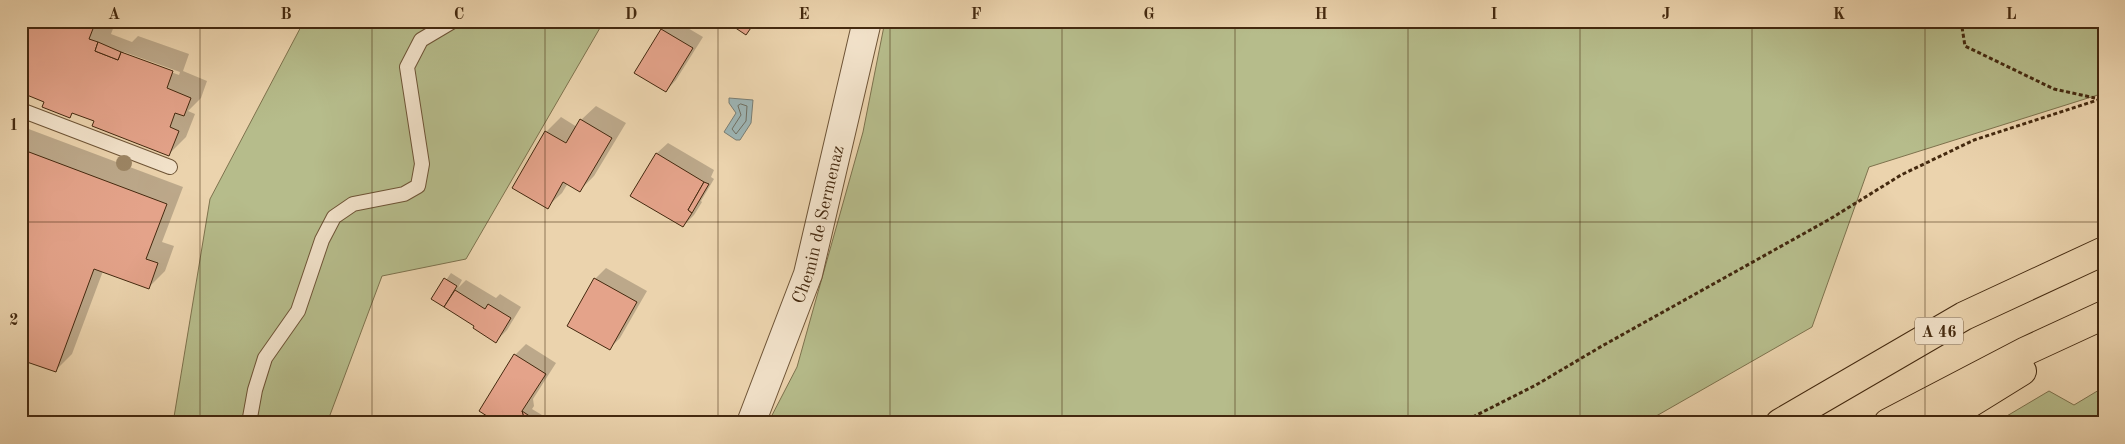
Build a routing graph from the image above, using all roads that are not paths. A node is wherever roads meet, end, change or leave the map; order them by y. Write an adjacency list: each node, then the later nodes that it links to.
1 (454, 21): 8 (lane)
2 (867, 21): 9 (street, Chemin de Sermenaz)
3 (21, 110): 4 (lane)
4 (170, 167)
5 (2104, 251): 10 (highway, A 46)
6 (2104, 315): 11 (highway)
7 (2104, 321): 12 (highway)
8 (249, 423)
9 (751, 423)
10 (1780, 423)
11 (1888, 423)
12 (1938, 423)

